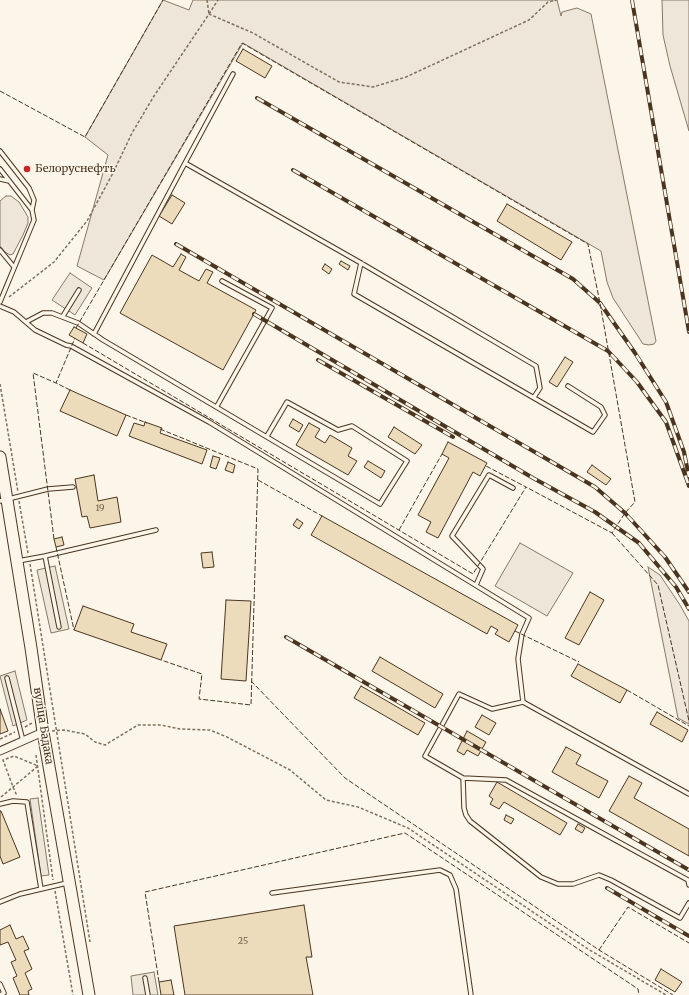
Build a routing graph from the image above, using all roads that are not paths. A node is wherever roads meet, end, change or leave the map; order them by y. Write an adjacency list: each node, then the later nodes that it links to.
1 (233, 74): 3 (lane)
2 (0, 151): 7 (lane)
3 (185, 163): 9 (lane); 17 (lane)
4 (0, 169): 6 (lane)
5 (0, 179): 6 (lane)
6 (10, 181): 7 (lane)
7 (32, 210): 10 (lane)
8 (0, 250): 10 (lane)
9 (361, 263): 19 (lane); 19 (lane)
10 (14, 267): 13 (lane)
11 (222, 281): 20 (lane)
12 (79, 290): 15 (lane)
13 (0, 302)
14 (0, 306): 16 (lane)
15 (63, 316): 16 (lane); 17 (lane)
16 (26, 322): 29 (lane)
17 (94, 334): 20 (lane)
18 (568, 386): 19 (lane)
19 (534, 397)
20 (217, 406): 21 (lane)
21 (267, 436): 21 (lane)
22 (0, 457): 25 (main road, вуліца Бадака)
23 (73, 487): 25 (lane)
24 (513, 488): 29 (lane)
25 (3, 500): 28 (main road, вуліца Бадака)
26 (156, 530): 27 (lane)
27 (45, 556): 28 (lane); 30 (lane)
28 (17, 562): 33 (main road, вуліца Бадака)
29 (476, 585): 32 (lane)
30 (59, 627)
31 (7, 678): 34 (lane)
32 (523, 702): 36 (lane); 37 (lane)
33 (39, 734): 34 (street); 39 (main road, вуліца Бадака)
34 (23, 741): 35 (street)
35 (0, 751)
36 (463, 778): 40 (lane); 44 (lane)
37 (689, 794)
38 (0, 804): 41 (lane)
39 (70, 882): 41 (lane); 48 (main road, вуліца Бадака)
40 (689, 885)
41 (41, 889): 43 (lane)
42 (272, 893): 50 (lane)
43 (0, 902)
44 (689, 903)
45 (146, 978): 49 (lane)
46 (0, 984): 47 (lane)
47 (0, 995)
48 (89, 995)
49 (148, 995)
50 (471, 995)

